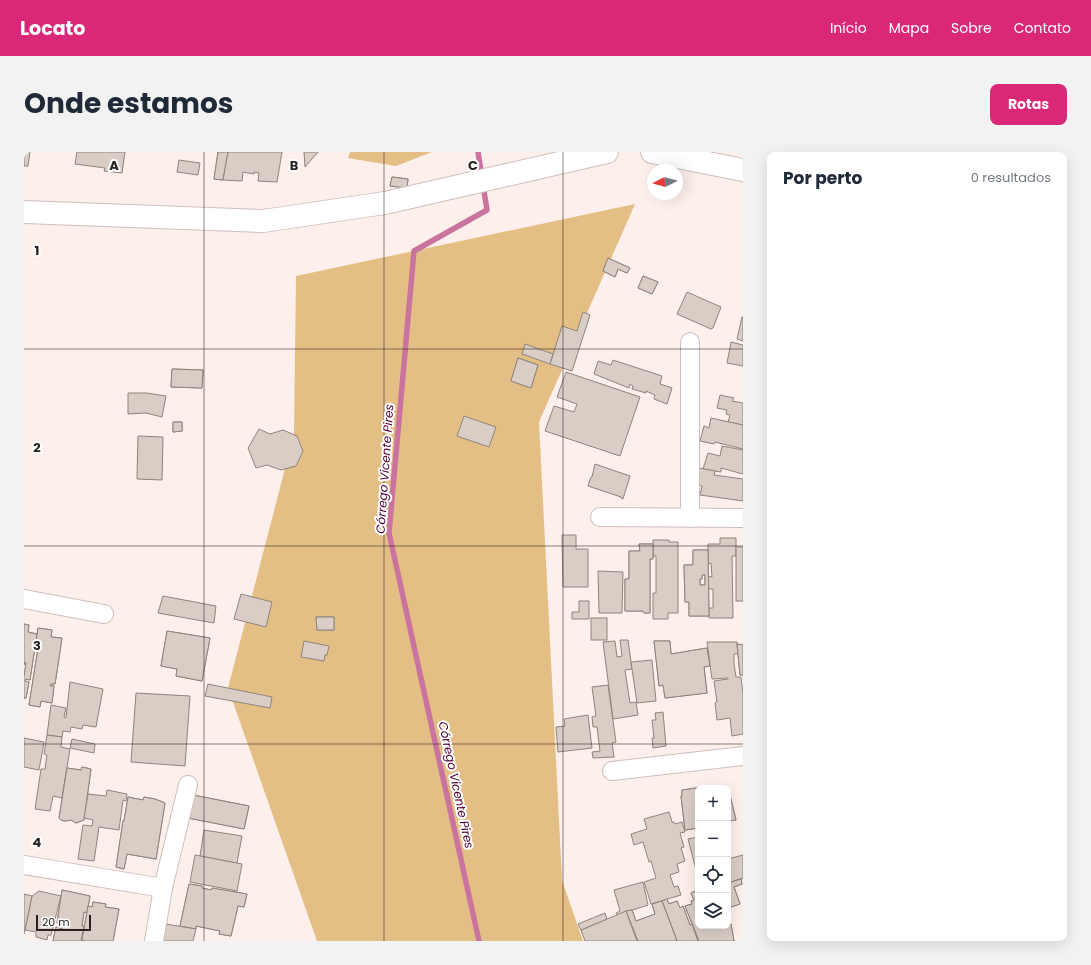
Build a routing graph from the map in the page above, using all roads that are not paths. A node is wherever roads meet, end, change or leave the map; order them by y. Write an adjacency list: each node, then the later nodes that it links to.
1 (607, 152): 4 (street)
2 (652, 152): 3 (street)
3 (743, 170)
4 (24, 212)
5 (690, 342): 7 (street)
6 (600, 517): 7 (street)
7 (690, 518): 8 (street)
8 (743, 518)
9 (24, 599): 10 (street)
10 (104, 614)
11 (743, 756): 12 (street)
12 (612, 771)
13 (188, 785): 15 (street)
14 (24, 865): 15 (street)
15 (163, 888): 16 (street)
16 (154, 941)

